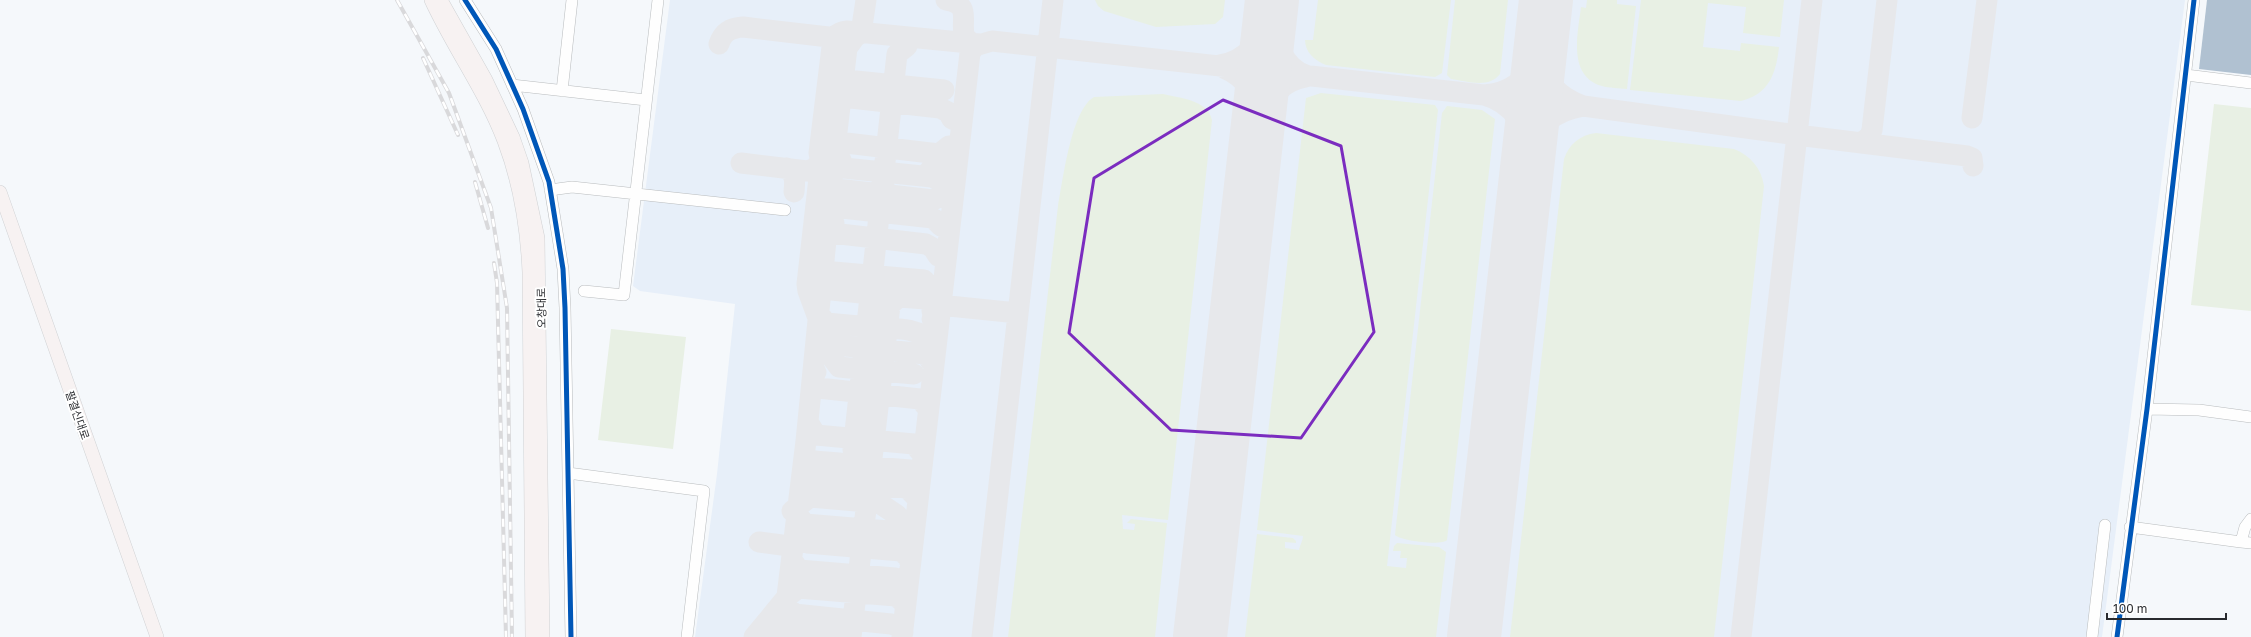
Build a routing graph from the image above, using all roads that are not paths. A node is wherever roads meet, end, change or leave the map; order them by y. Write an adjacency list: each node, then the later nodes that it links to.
1 (431, 0): 25 (main road, 오창대로)
2 (441, 0): 26 (main road, 오창대로)
3 (465, 0): 9 (street)
4 (572, 0): 10 (street)
5 (658, 0): 11 (street)
6 (2194, 0): 7 (street)
7 (2186, 75): 8 (street); 17 (street)
8 (2251, 83)
9 (512, 85): 10 (street); 12 (street)
10 (562, 90): 11 (street)
11 (646, 100): 14 (street)
12 (550, 190): 14 (street); 19 (street)
13 (0, 192): 24 (main road, 팔결신대로)
14 (637, 193): 15 (street); 16 (street)
15 (785, 210)
16 (584, 292)
17 (2147, 409): 18 (street); 22 (street)
18 (2251, 417)
19 (568, 473): 27 (street); 28 (street)
20 (2251, 518): 23 (street)
21 (2104, 525): 29 (street)
22 (2130, 527): 23 (street); 30 (street)
23 (2246, 542)
24 (157, 637)
25 (532, 637)
26 (543, 637)
27 (571, 637)
28 (687, 637)
29 (2092, 637)
30 (2116, 637)

